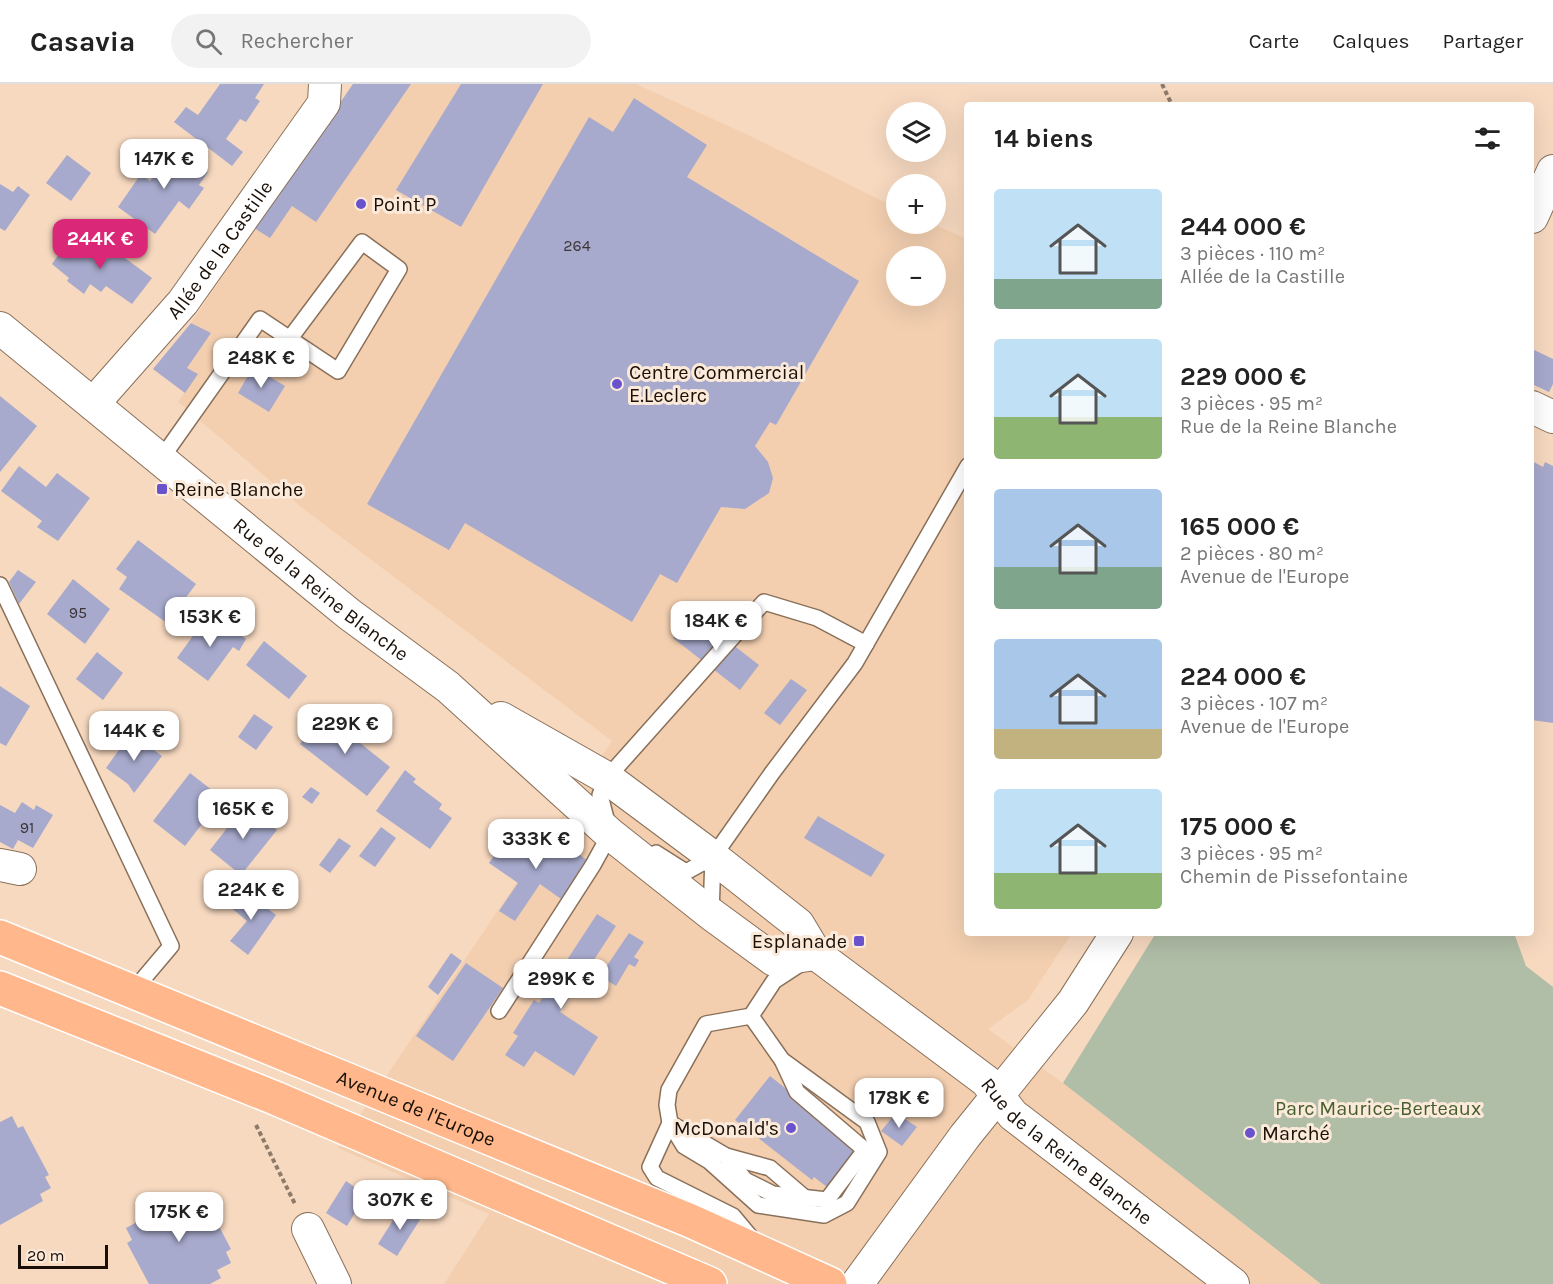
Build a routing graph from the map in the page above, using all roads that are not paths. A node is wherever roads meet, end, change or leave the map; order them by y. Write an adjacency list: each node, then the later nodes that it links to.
1 (325, 84): 6 (street, Allée de la Castille)
2 (1553, 171): 3 (street)
3 (1534, 213)
4 (0, 328): 6 (street, Rue de la Reine Blanche)
5 (291, 337): 5 (lane); 9 (lane)
6 (93, 404): 9 (street, Rue de la Reine Blanche)
7 (1534, 408): 8 (street)
8 (1553, 417)
9 (161, 459): 13 (street, Rue de la Reine Blanche)
10 (964, 473): 12 (lane)
11 (0, 585): 23 (lane)
12 (866, 644): 14 (lane); 17 (lane)
13 (448, 687): 14 (street, Rue de la Reine Blanche); 15 (street, Rue de la Reine Blanche)
14 (607, 778): 15 (lane); 17 (street, Rue de la Reine Blanche)
15 (610, 834): 16 (street, Rue de la Reine Blanche); 24 (lane)
16 (635, 853): 17 (lane); 18 (street, Rue de la Reine Blanche)
17 (713, 857): 18 (lane); 21 (street, Rue de la Reine Blanche)
18 (711, 914): 21 (street, Rue de la Reine Blanche)
19 (1116, 936): 27 (street)
20 (0, 937): 23 (main road, Avenue de l'Europe)
21 (816, 954): 25 (lane); 27 (street, Rue de la Reine Blanche)
22 (0, 988): 34 (main road)
23 (133, 991): 32 (main road, Avenue de l'Europe)
24 (499, 1011)
25 (751, 1016): 26 (lane); 28 (lane)
26 (783, 1060): 28 (lane); 30 (lane)
27 (999, 1096): 36 (street); 37 (street, Rue de la Reine Blanche)
28 (670, 1123): 29 (lane); 32 (lane)
29 (726, 1156): 30 (lane); 30 (lane)
30 (804, 1197)
31 (308, 1229): 33 (street)
32 (764, 1254): 35 (main road, Avenue de l'Europe)
33 (335, 1284)
34 (710, 1284)
35 (830, 1284)
36 (857, 1284)
37 (1233, 1284)

